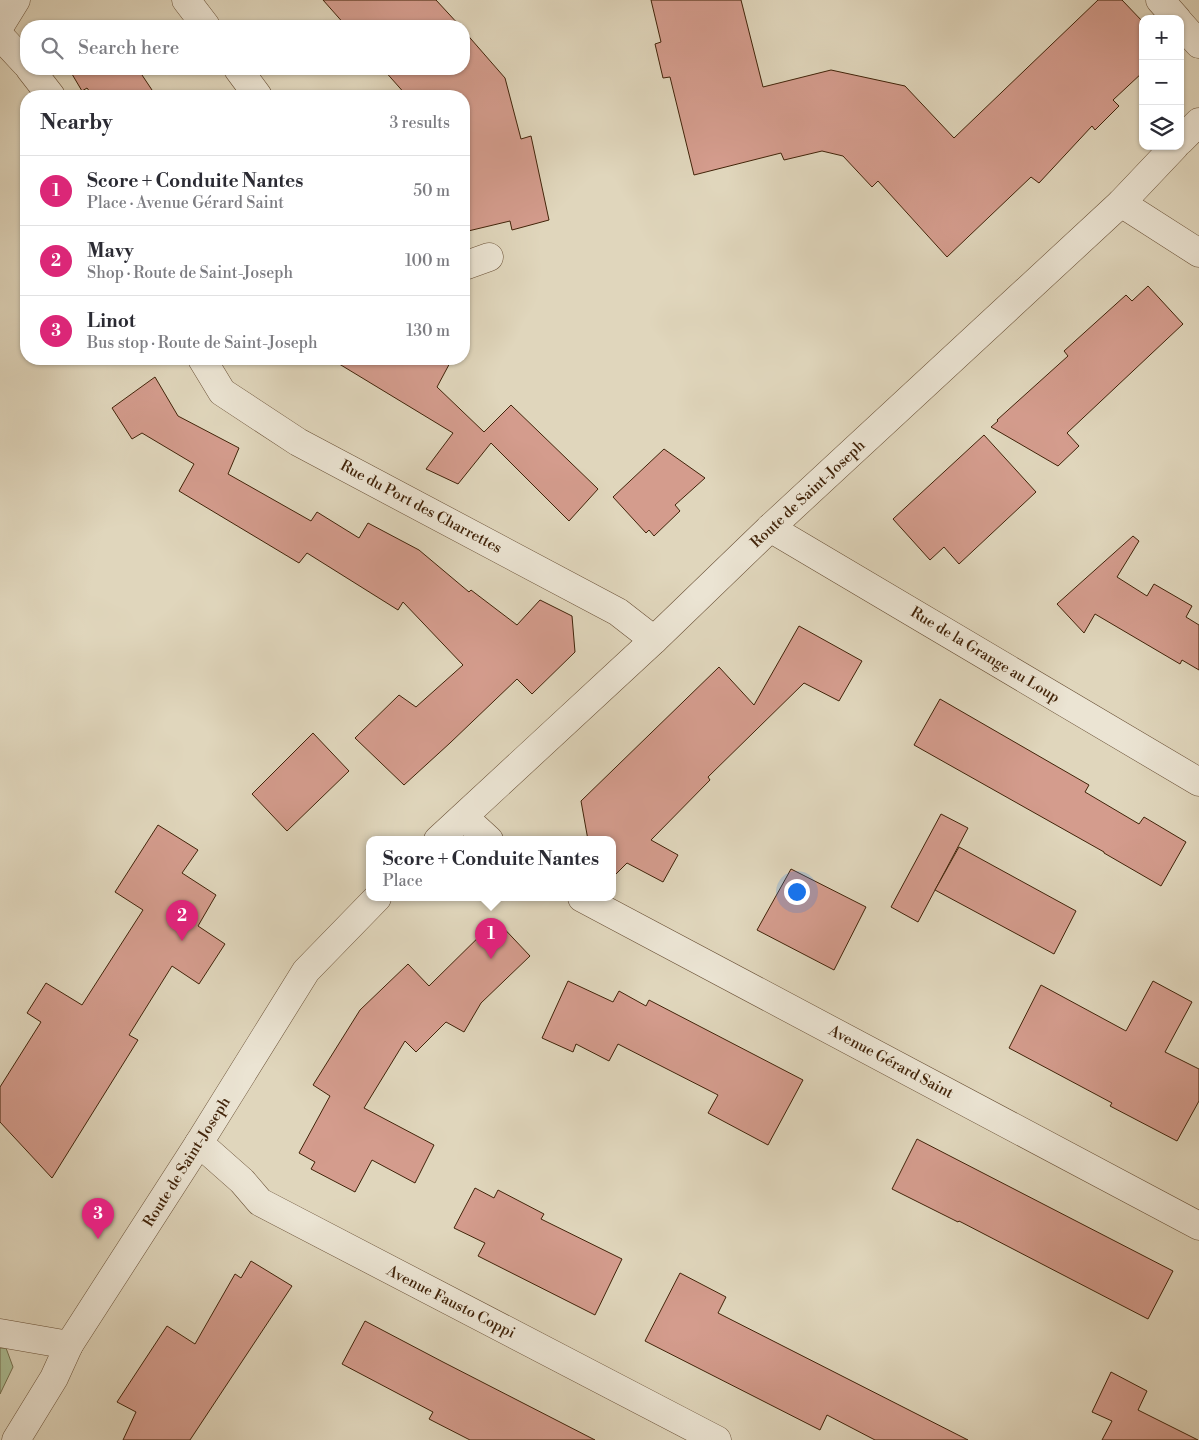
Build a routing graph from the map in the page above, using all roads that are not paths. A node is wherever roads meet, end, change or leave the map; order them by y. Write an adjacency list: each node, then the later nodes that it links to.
1 (16, 0): 6 (street)
2 (186, 0): 5 (street)
3 (1160, 0): 4 (street)
4 (1173, 15)
5 (201, 20)
6 (0, 26)
7 (1184, 27): 9 (street)
8 (0, 36): 10 (street)
9 (1199, 44)
10 (20, 58)
11 (35, 75): 13 (street)
12 (242, 75): 14 (street)
13 (46, 90)
14 (254, 90)
15 (1199, 122): 16 (street)
16 (1184, 137)
17 (1171, 150): 18 (street, Route de Saint-Joseph)
18 (1121, 203): 19 (street); 21 (street, Route de Saint-Joseph)
19 (1199, 253)
20 (206, 365): 22 (street, Rue du Port des Charrettes)
21 (770, 528): 22 (street, Route de Saint-Joseph); 23 (street, Rue de la Grange au Loup)
22 (654, 640): 24 (street, Route de Saint-Joseph)
23 (1199, 782)
24 (464, 816): 25 (street, Route de Saint-Joseph); 26 (street)
25 (442, 836)
26 (485, 836)
27 (374, 901): 29 (street, Route de Saint-Joseph)
28 (588, 901): 30 (street, Avenue Gérard Saint)
29 (199, 1143): 32 (street, Route de Saint-Joseph); 34 (street, Avenue Fausto Coppi)
30 (1199, 1226)
31 (0, 1333): 32 (street)
32 (69, 1345): 33 (street, Route de Saint-Joseph)
33 (21, 1438)
34 (717, 1440)

